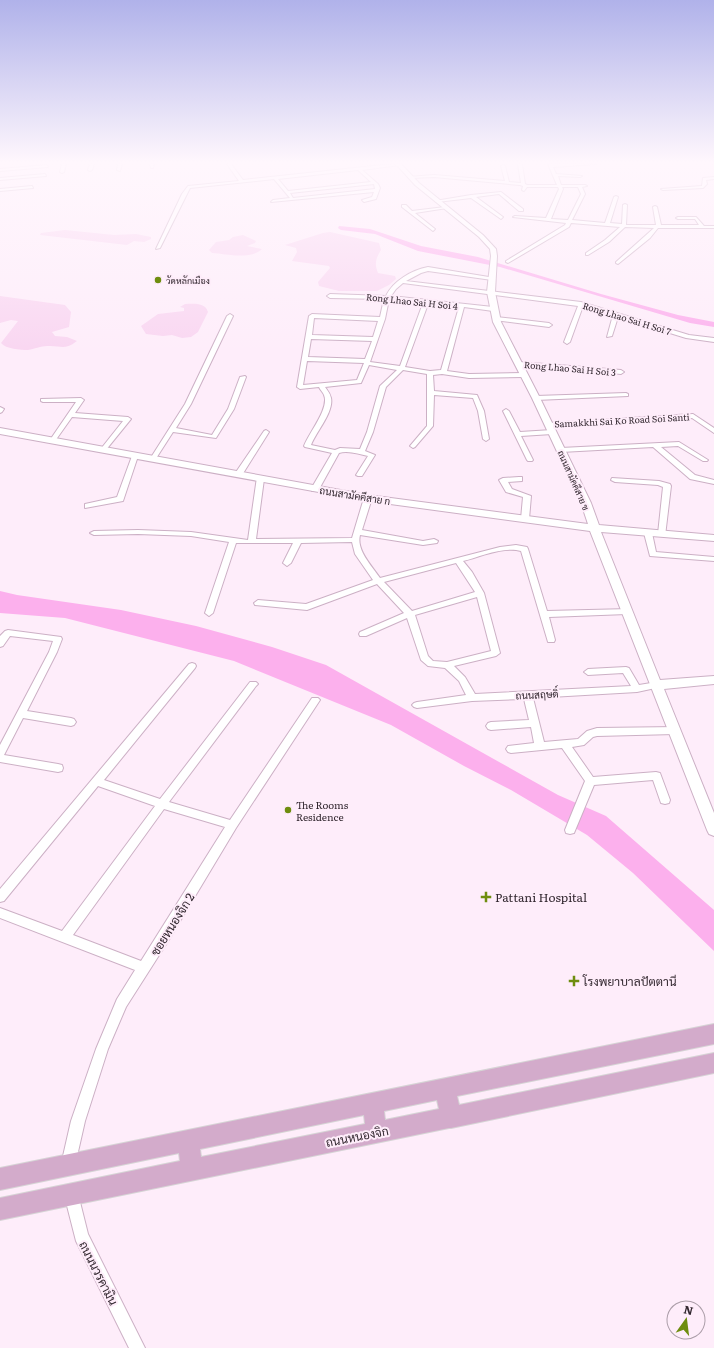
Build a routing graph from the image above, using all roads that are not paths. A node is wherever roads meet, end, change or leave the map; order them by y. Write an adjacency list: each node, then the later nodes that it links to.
1 (168, 227): 11 (street)
2 (429, 227): 10 (street)
3 (469, 227): 15 (main road, ถนนสามัคคีสาย ข)
4 (565, 227): 13 (street)
5 (623, 227): 12 (street)
6 (655, 227): 7 (street)
7 (658, 227): 8 (street); 14 (street)
8 (703, 227): 9 (street)
9 (714, 227)
10 (433, 230)
11 (158, 248)
12 (588, 254)
13 (508, 262)
14 (618, 263)
15 (492, 278): 16 (street); 17 (main road, ถนนสามัคคีสาย ข)
16 (402, 282): 17 (street, Rong Lhao Sai H Soi 7); 19 (street)
17 (491, 292): 21 (street, Rong Lhao Sai H Soi 7); 23 (main road, ถนนสามัคคีสาย ข)
18 (330, 296): 19 (street, Rong Lhao Sai H Soi 4)
19 (388, 298): 20 (street, Rong Lhao Sai H Soi 4); 26 (street)
20 (426, 302): 22 (street, Rong Lhao Sai H Soi 4); 36 (street)
21 (581, 304): 24 (street, Rong Lhao Sai H Soi 7); 32 (street)
22 (462, 306): 23 (street, Rong Lhao Sai H Soi 4); 37 (street)
23 (494, 314): 27 (street, Rong Lhao Sai H Soi 4); 35 (main road, ถนนสามัคคีสาย ข)
24 (616, 314): 29 (street); 31 (street, Rong Lhao Sai H Soi 7)
25 (230, 316): 50 (street)
26 (382, 319): 28 (street); 30 (street)
27 (549, 325)
28 (308, 336): 30 (street); 33 (street)
29 (610, 336)
30 (375, 339): 34 (street)
31 (714, 340)
32 (567, 342)
33 (304, 359): 34 (street); 42 (street)
34 (367, 362): 36 (street); 42 (street)
35 (519, 364): 38 (street, Rong Lhao Sai H Soi 3); 40 (main road, ถนนสามัคคีสาย ข)
36 (402, 368): 39 (street); 62 (street)
37 (442, 372): 39 (street); 40 (street)
38 (621, 372)
39 (430, 373): 43 (street)
40 (524, 375): 45 (main road, ถนนสามัคคีสาย ข)
41 (243, 377): 50 (street)
42 (320, 385): 61 (street)
43 (431, 393): 55 (street); 58 (street)
44 (626, 394): 45 (street)
45 (536, 398): 49 (main road, ถนนสามัคคีสาย ข)
46 (43, 400): 48 (street)
47 (506, 411): 54 (street)
48 (70, 415): 56 (street); 59 (street)
49 (551, 428): 51 (street, Samakkhi Sai Ko Road Soi Santi); 54 (street, Samakkhi Sai Ko Road Soi Santi); 60 (main road, ถนนสามัคคีสาย ข)
50 (172, 430): 64 (street)
51 (714, 431)
52 (266, 432): 67 (street)
53 (0, 433): 56 (main road, ถนนสามัคคีสาย ก)
54 (518, 434): 65 (street)
55 (486, 439)
56 (53, 440): 59 (main road, ถนนสามัคคีสาย ก)
57 (654, 445): 60 (street); 66 (street); 72 (street)
58 (413, 446)
59 (103, 450): 63 (main road, ถนนสามัคคีสาย ก)
60 (561, 450): 77 (main road, ถนนสามัคคีสาย ข)
61 (336, 452): 62 (street); 73 (street)
62 (360, 452): 68 (street)
63 (135, 456): 64 (main road, ถนนสามัคคีสาย ก); 75 (street)
64 (153, 459): 67 (main road, ถนนสามัคคีสาย ก)
65 (530, 460)
66 (705, 460)
67 (238, 475): 69 (main road, ถนนสามัคคีสาย ก)
68 (360, 475)
69 (260, 479): 73 (main road, ถนนสามัคคีสาย ก); 86 (street)
70 (519, 479): 76 (street)
71 (614, 480): 80 (street)
72 (714, 482)
73 (315, 489): 74 (main road, ถนนสามัคคีสาย ก)
74 (368, 498): 76 (main road, ถนนสามัคคีสาย ก); 81 (street)
75 (88, 506)
76 (525, 519): 77 (main road, ถนนสามัคคีสาย ก)
77 (594, 528): 79 (main road, ถนนสามัคคีสาย ก); 93 (main road, ถนนสามัคคีสาย ข)
78 (94, 533): 83 (street)
79 (648, 533): 80 (main road, ถนนสามัคคีสาย ก); 87 (street)
80 (662, 534): 82 (main road, ถนนสามัคคีสาย ก)
81 (356, 536): 84 (street); 85 (street); 90 (street)
82 (714, 538)
83 (233, 541): 86 (street); 94 (street)
84 (298, 541): 86 (street); 89 (street)
85 (434, 541)
86 (252, 542)
87 (714, 559)
88 (458, 561): 90 (street); 91 (street); 96 (street)
89 (287, 563)
90 (378, 581): 92 (street); 95 (street)
91 (480, 594): 95 (street); 100 (street)
92 (258, 603)
93 (627, 611): 96 (street); 105 (main road, ถนนสามัคคีสาย ข)
94 (209, 613)
95 (410, 614): 97 (street); 100 (street)
96 (544, 614): 98 (street)
97 (363, 634)
98 (551, 640)
99 (0, 644): 111 (street)
100 (447, 665): 108 (street)
101 (192, 666): 122 (street)
102 (588, 672): 106 (street)
103 (714, 680): 105 (main road)
104 (253, 684): 125 (street)
105 (658, 685): 106 (street, ถนนสฤษดิ์); 115 (main road, ถนนสามัคคีสาย ข)
106 (637, 689): 107 (street, ถนนสฤษดิ์)
107 (528, 695): 108 (street, ถนนสฤษดิ์); 113 (street)
108 (472, 698): 110 (street, ถนนสฤษดิ์)
109 (315, 700): 126 (street, ซอยหนองจิก 2)
110 (417, 705)
111 (21, 714): 112 (street); 119 (street)
112 (71, 722)
113 (535, 723): 114 (street); 117 (street)
114 (491, 726)
115 (674, 730): 116 (street); 128 (main road, ถนนสามัคคีสาย ข)
116 (565, 744): 117 (street); 123 (street)
117 (540, 747): 118 (street)
118 (511, 749)
119 (0, 754)
120 (0, 758): 121 (street)
121 (58, 768)
122 (96, 781): 125 (street); 129 (street)
123 (590, 781): 124 (street); 127 (street)
124 (665, 800)
125 (162, 804): 126 (street); 131 (street)
126 (232, 825): 132 (street, ซอยหนองจิก 2)
127 (570, 830)
128 (714, 830)
129 (0, 897)
130 (0, 913): 131 (street)
131 (64, 938): 132 (street)
132 (144, 968): 140 (street, ซอยหนองจิก 2)
133 (714, 1034): 135 (main road)
134 (714, 1063): 137 (main road, ถนนหนองจิก)
135 (445, 1088): 136 (main road); 137 (main road)
136 (372, 1103): 138 (main road); 139 (main road)
137 (452, 1118): 138 (main road, ถนนหนองจิก)
138 (377, 1132): 141 (main road, ถนนหนองจิก)
139 (189, 1140): 140 (main road); 141 (main road)
140 (68, 1165): 142 (main road)
141 (191, 1170): 143 (main road, ถนนหนองจิก)
142 (0, 1179)
143 (71, 1194): 144 (main road, ถนนหนองจิก); 145 (street, ถนนนวรคามิน)
144 (0, 1209)
145 (137, 1348)

